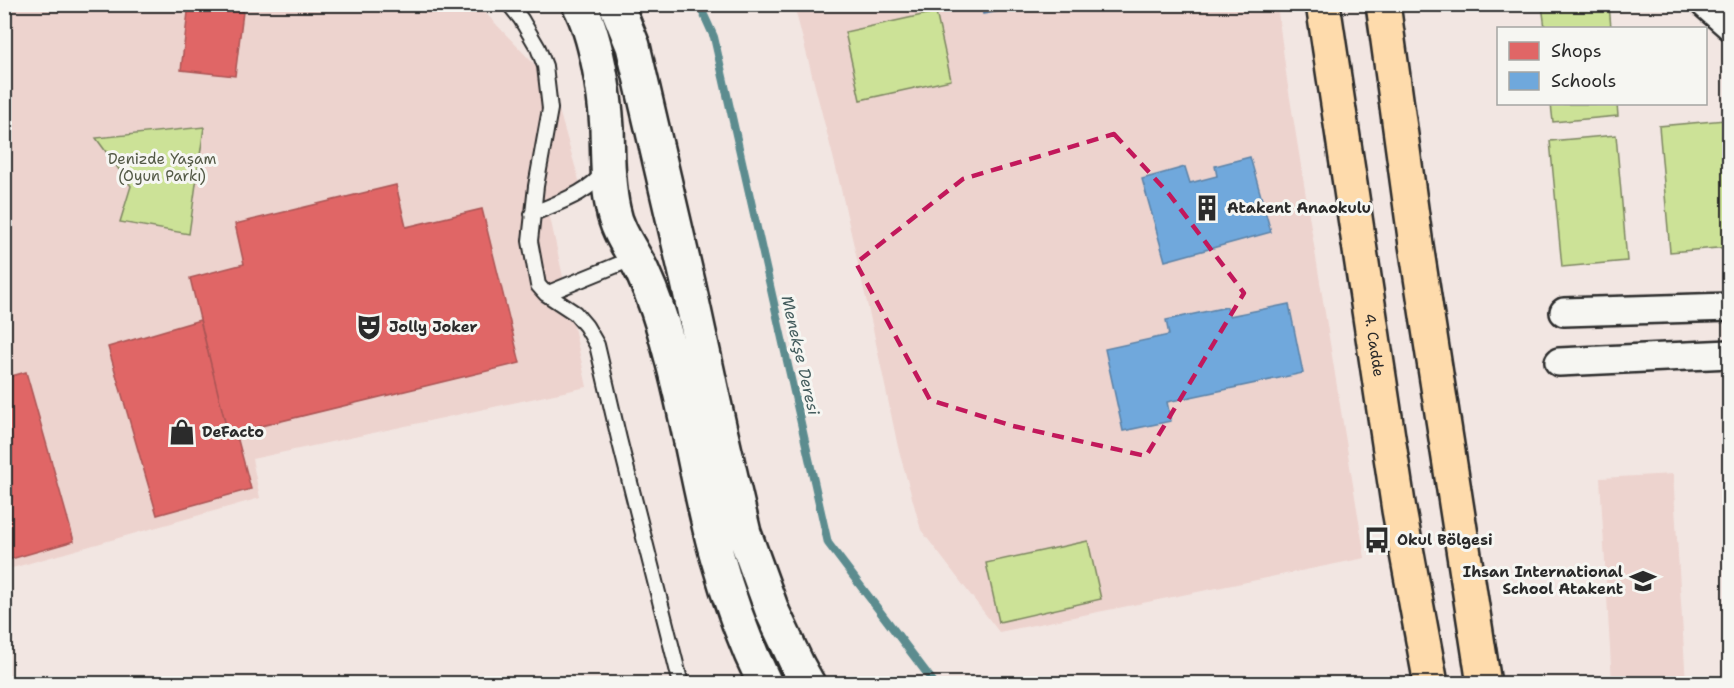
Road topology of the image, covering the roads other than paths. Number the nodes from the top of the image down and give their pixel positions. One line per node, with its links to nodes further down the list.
1 (509, 4): 10 (lane)
2 (579, 4): 8 (street)
3 (615, 4): 9 (street)
4 (1323, 4): 21 (main road, 4. Cadde)
5 (1383, 4): 22 (main road)
6 (1705, 4): 7 (street)
7 (1730, 26)
8 (607, 165): 9 (street); 10 (lane); 12 (street)
9 (662, 170): 11 (street)
10 (532, 214): 13 (lane)
11 (673, 217): 12 (street); 20 (street)
12 (634, 258): 13 (lane); 19 (street)
13 (546, 294): 18 (lane)
14 (1730, 307): 15 (street)
15 (1564, 312)
16 (1730, 354): 17 (street)
17 (1559, 362)
18 (681, 684)
19 (765, 684)
20 (808, 684)
21 (1431, 684)
22 (1484, 684)

